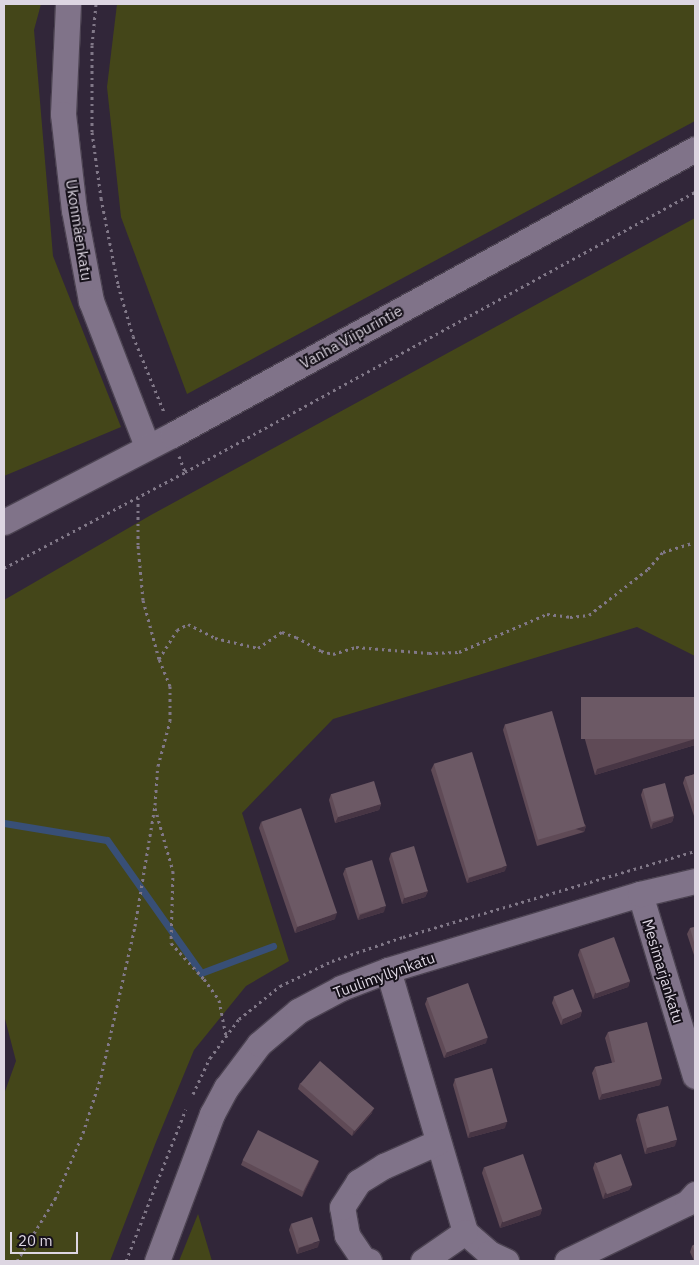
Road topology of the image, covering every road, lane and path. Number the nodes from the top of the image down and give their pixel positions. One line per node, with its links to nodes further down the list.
1 (68, 4): 6 (street, Ukonmäenkatu)
2 (96, 4): 5 (path)
3 (695, 149): 5 (street, Vanha Viipurintie)
4 (695, 192): 7 (path)
5 (172, 435): 6 (street, Vanha Viipurintie); 7 (path)
6 (147, 446): 9 (street, Vanha Viipurintie)
7 (185, 472): 8 (path)
8 (138, 497): 11 (path); 12 (path)
9 (4, 522)
10 (695, 542): 12 (path)
11 (4, 568)
12 (159, 659): 13 (path)
13 (155, 805): 17 (path); 22 (path)
14 (695, 881): 15 (street, Tuulimyllynkatu)
15 (640, 894): 16 (street, Tuulimyllynkatu); 18 (street, Mesimarjankatu)
16 (388, 970): 19 (street); 23 (street, Tuulimyllynkatu)
17 (226, 1037)
18 (695, 1076)
19 (438, 1142): 21 (street); 24 (street)
20 (695, 1194): 27 (street)
21 (465, 1232): 25 (street); 26 (street)
22 (17, 1261)
23 (157, 1261)
24 (369, 1261)
25 (423, 1261)
26 (506, 1261)
27 (567, 1261)

